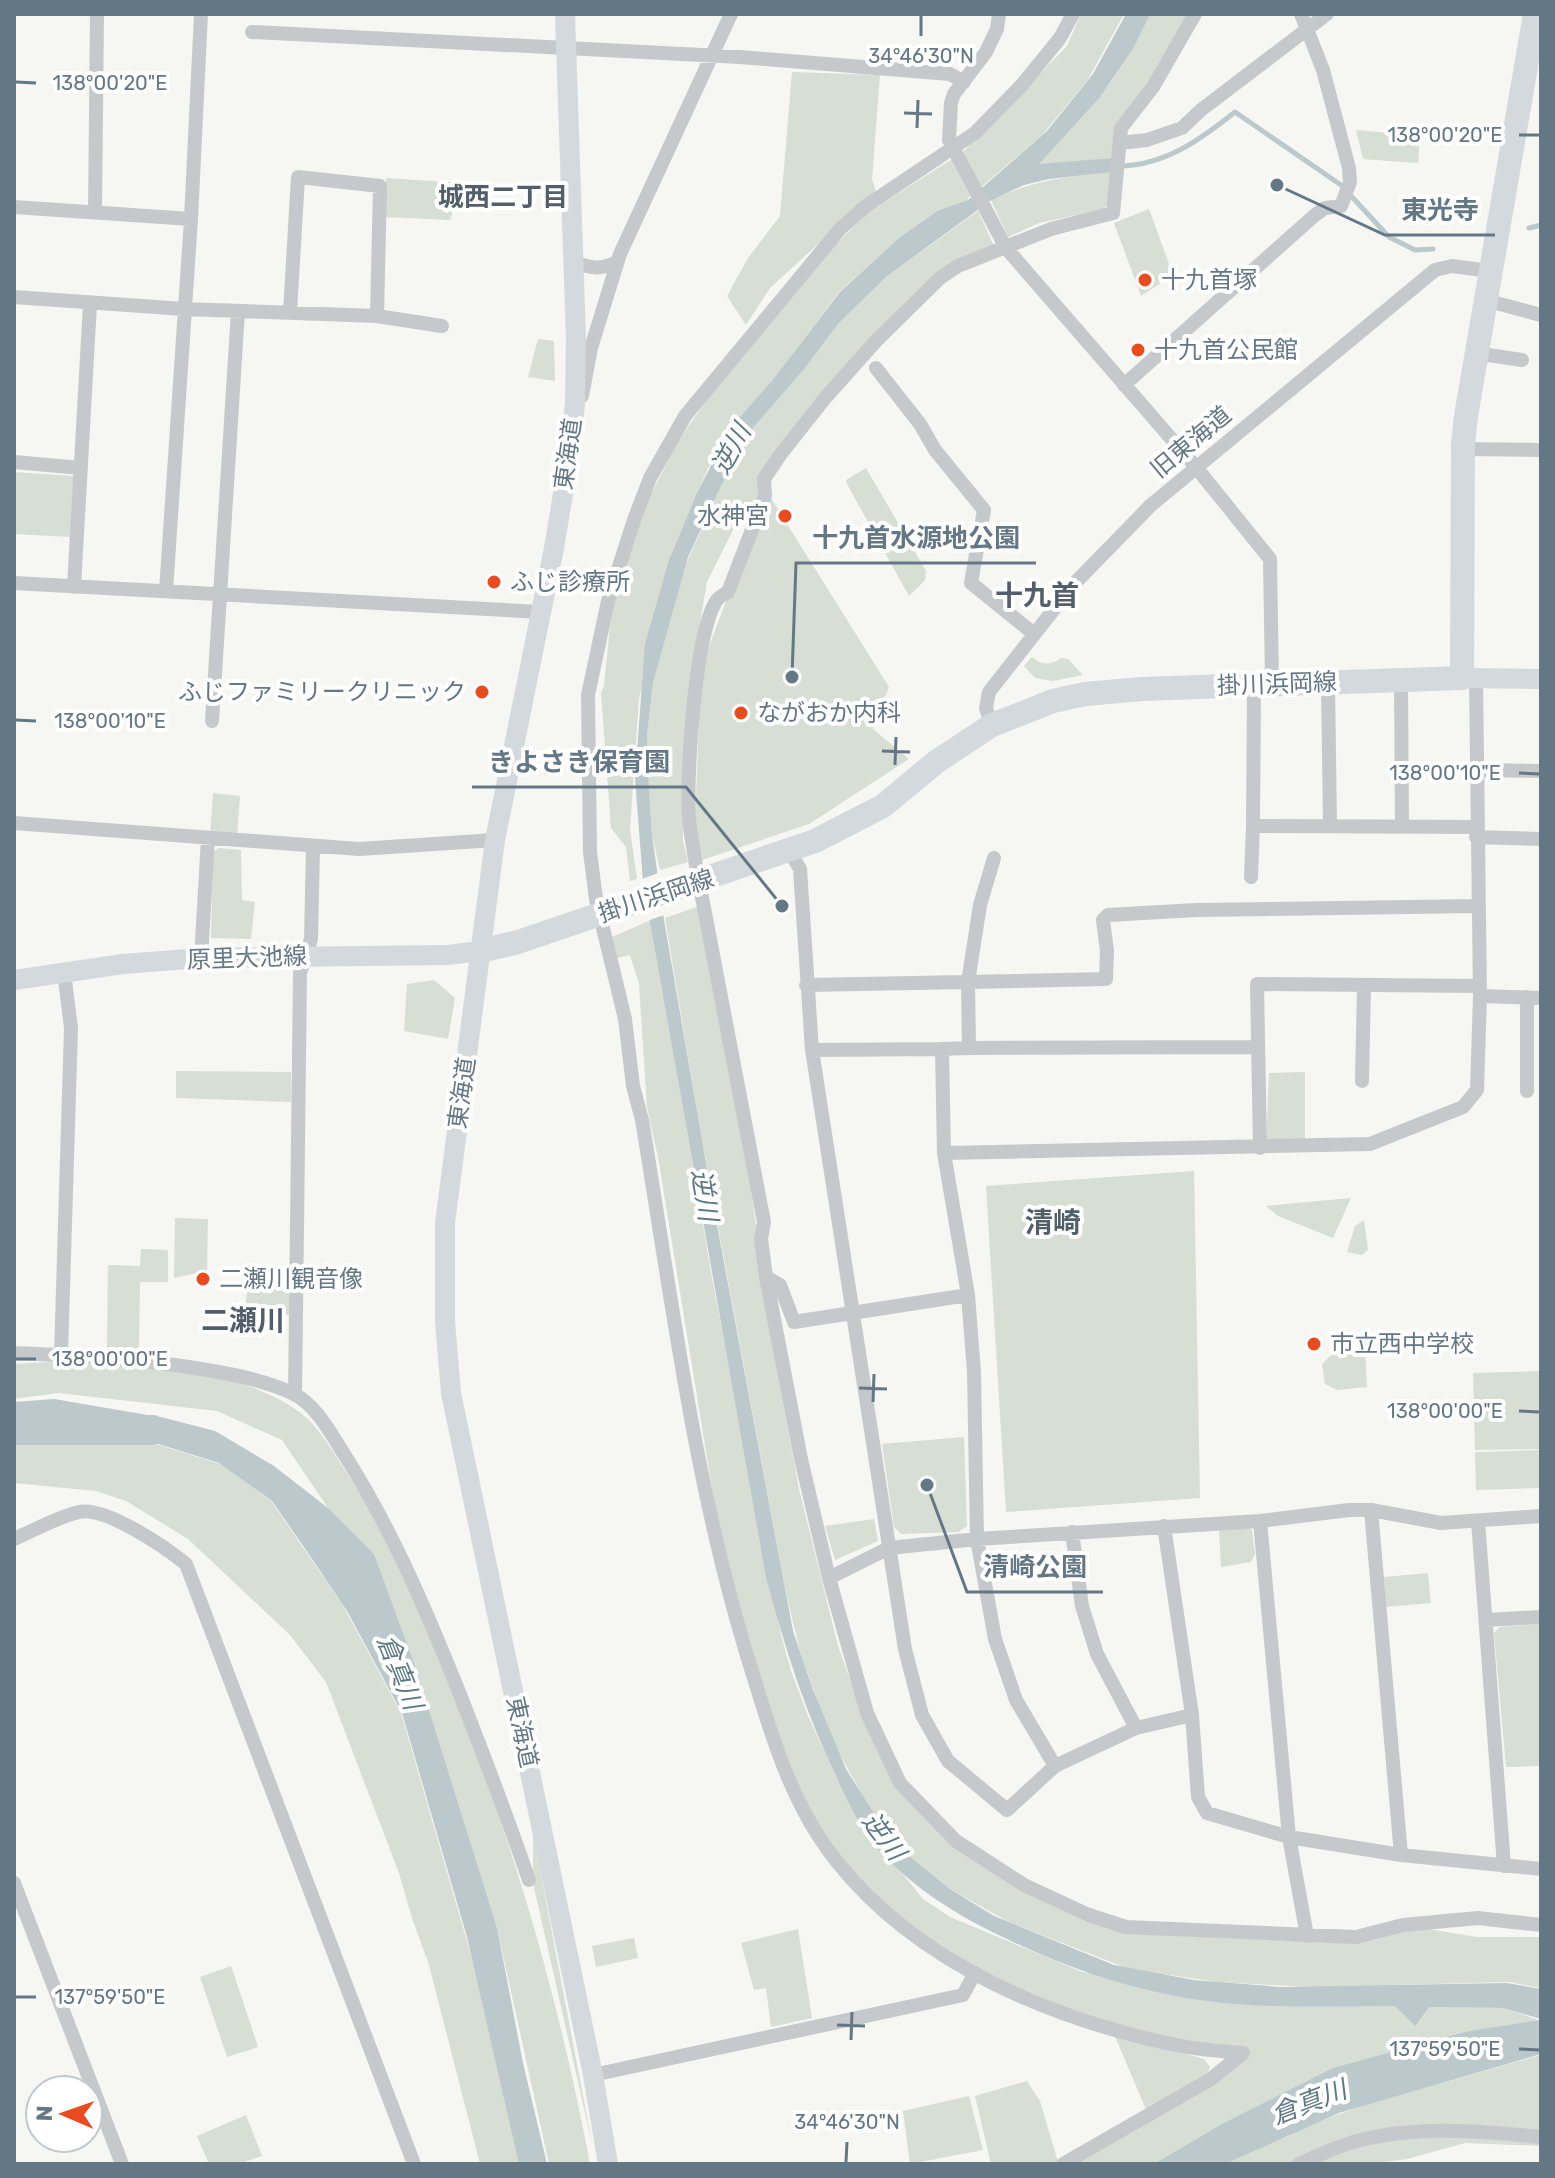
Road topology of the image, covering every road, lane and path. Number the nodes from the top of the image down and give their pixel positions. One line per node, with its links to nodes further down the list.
1 (97, 14): 20 (street)
2 (201, 14): 21 (street)
3 (565, 14): 13 (main road, 東海道)
4 (731, 14): 15 (street)
5 (999, 14): 16 (street)
6 (1073, 14): 18 (street)
7 (1195, 14): 17 (street)
8 (1301, 14): 11 (street)
9 (1327, 14): 11 (street)
10 (1535, 14): 14 (main road)
11 (1308, 28): 17 (street); 38 (street)
12 (252, 32): 13 (street)
13 (566, 48): 15 (street); 23 (main road, 東海道)
14 (1535, 53): 25 (main road)
15 (710, 57): 16 (street); 24 (street)
16 (964, 82): 18 (street)
17 (1119, 149): 22 (street)
18 (955, 151): 22 (street); 74 (street)
19 (14, 207): 20 (street)
20 (95, 212): 21 (street)
21 (191, 219): 29 (street)
22 (1005, 246): 38 (street); 72 (street)
23 (572, 260): 24 (street); 41 (main road, 東海道)
24 (617, 262): 41 (street)
25 (1490, 271): 27 (main road); 43 (street, 旧東海道)
26 (14, 297): 28 (street)
27 (1485, 300): 32 (street); 35 (main road)
28 (90, 304): 29 (street); 44 (street)
29 (184, 309): 30 (street); 47 (street)
30 (238, 311): 31 (street); 48 (street)
31 (290, 312): 33 (street); 33 (street)
32 (1541, 315)
33 (377, 316): 34 (street)
34 (442, 326)
35 (1475, 353): 36 (street); 39 (main road)
36 (1522, 360)
37 (876, 368): 50 (street)
38 (1124, 385): 43 (street)
39 (1464, 449): 40 (street); 51 (main road)
40 (1541, 450)
41 (569, 458): 49 (main road, 東海道)
42 (14, 462): 44 (street)
43 (1195, 466): 50 (street, 旧東海道); 55 (street)
44 (81, 468): 46 (street)
45 (14, 583): 46 (street)
46 (74, 587): 47 (street)
47 (166, 591): 48 (street)
48 (221, 596): 49 (street); 56 (street)
49 (540, 612): 67 (main road, 東海道)
50 (1033, 633): 57 (street, 旧東海道)
51 (1469, 678): 52 (main road); 53 (main road, 掛川浜岡線); 58 (street)
52 (1541, 679)
53 (1401, 680): 54 (main road, 掛川浜岡線); 63 (street)
54 (1328, 682): 55 (main road, 掛川浜岡線); 62 (street)
55 (1263, 684): 57 (main road, 掛川浜岡線); 61 (street)
56 (212, 721)
57 (992, 725): 69 (main road, 掛川浜岡線)
58 (1476, 770): 59 (street); 64 (street)
59 (1541, 771)
60 (14, 823): 65 (street)
61 (1253, 826): 62 (street); 71 (street)
62 (1330, 826): 63 (street)
63 (1402, 826): 64 (street)
64 (1476, 832): 66 (street); 73 (street)
65 (208, 838): 68 (street); 77 (street)
66 (1541, 839)
67 (495, 840): 68 (street); 75 (main road, 東海道)
68 (313, 848): 76 (street)
69 (790, 852): 72 (main road, 掛川浜岡線); 81 (street)
70 (994, 858): 80 (street)
71 (1251, 877)
72 (697, 882): 74 (main road, 掛川浜岡線); 93 (street)
73 (1478, 906): 80 (street); 83 (street)
74 (602, 914): 75 (main road, 掛川浜岡線); 122 (street)
75 (480, 951): 76 (main road, 原里大池線); 123 (main road, 東海道)
76 (305, 956): 77 (main road, 原里大池線); 98 (street)
77 (201, 958): 78 (main road, 原里大池線)
78 (64, 972): 79 (main road, 原里大池線); 97 (street)
79 (14, 980)
80 (968, 982): 81 (street); 86 (street)
81 (806, 985): 88 (street)
82 (1364, 987): 83 (street); 85 (street); 89 (street)
83 (1479, 991): 84 (street); 91 (street)
84 (1534, 998): 90 (street)
85 (1257, 1047): 86 (street); 91 (street)
86 (969, 1048): 87 (street)
87 (942, 1049): 88 (street); 92 (street)
88 (812, 1050): 95 (street)
89 (1362, 1081)
90 (1527, 1091)
91 (1260, 1148): 92 (street)
92 (944, 1153): 94 (street)
93 (766, 1277): 95 (street); 108 (street)
94 (968, 1295): 95 (street); 106 (street)
95 (851, 1311): 107 (street)
96 (14, 1353): 97 (street)
97 (61, 1355): 98 (street)
98 (295, 1395): 118 (street)
99 (1371, 1510): 101 (street); 102 (street); 115 (street)
100 (1541, 1516): 102 (street)
101 (1260, 1521): 103 (street); 114 (street)
102 (1478, 1521): 110 (street)
103 (1164, 1526): 104 (street); 111 (street)
104 (1072, 1532): 106 (street); 112 (street)
105 (14, 1539): 126 (street)
106 (977, 1539): 107 (street); 113 (street)
107 (889, 1548): 108 (street); 113 (street)
108 (829, 1578): 121 (street)
109 (1541, 1617): 110 (street)
110 (1487, 1620): 116 (street)
111 (1192, 1715): 112 (street); 114 (street)
112 (1136, 1728): 113 (street)
113 (1055, 1766)
114 (1289, 1837): 115 (street); 121 (street)
115 (1401, 1855): 116 (street)
116 (1504, 1866): 117 (street)
117 (1541, 1869)
118 (529, 1880)
119 (14, 1883): 125 (street)
120 (1541, 1925): 121 (street)
121 (1307, 1936)
122 (975, 1973): 123 (street); 128 (street)
123 (593, 2075): 127 (main road, 東海道)
124 (1541, 2137): 129 (street)
125 (122, 2164)
126 (414, 2164)
127 (608, 2164)
128 (1063, 2164)
129 (1299, 2164)

